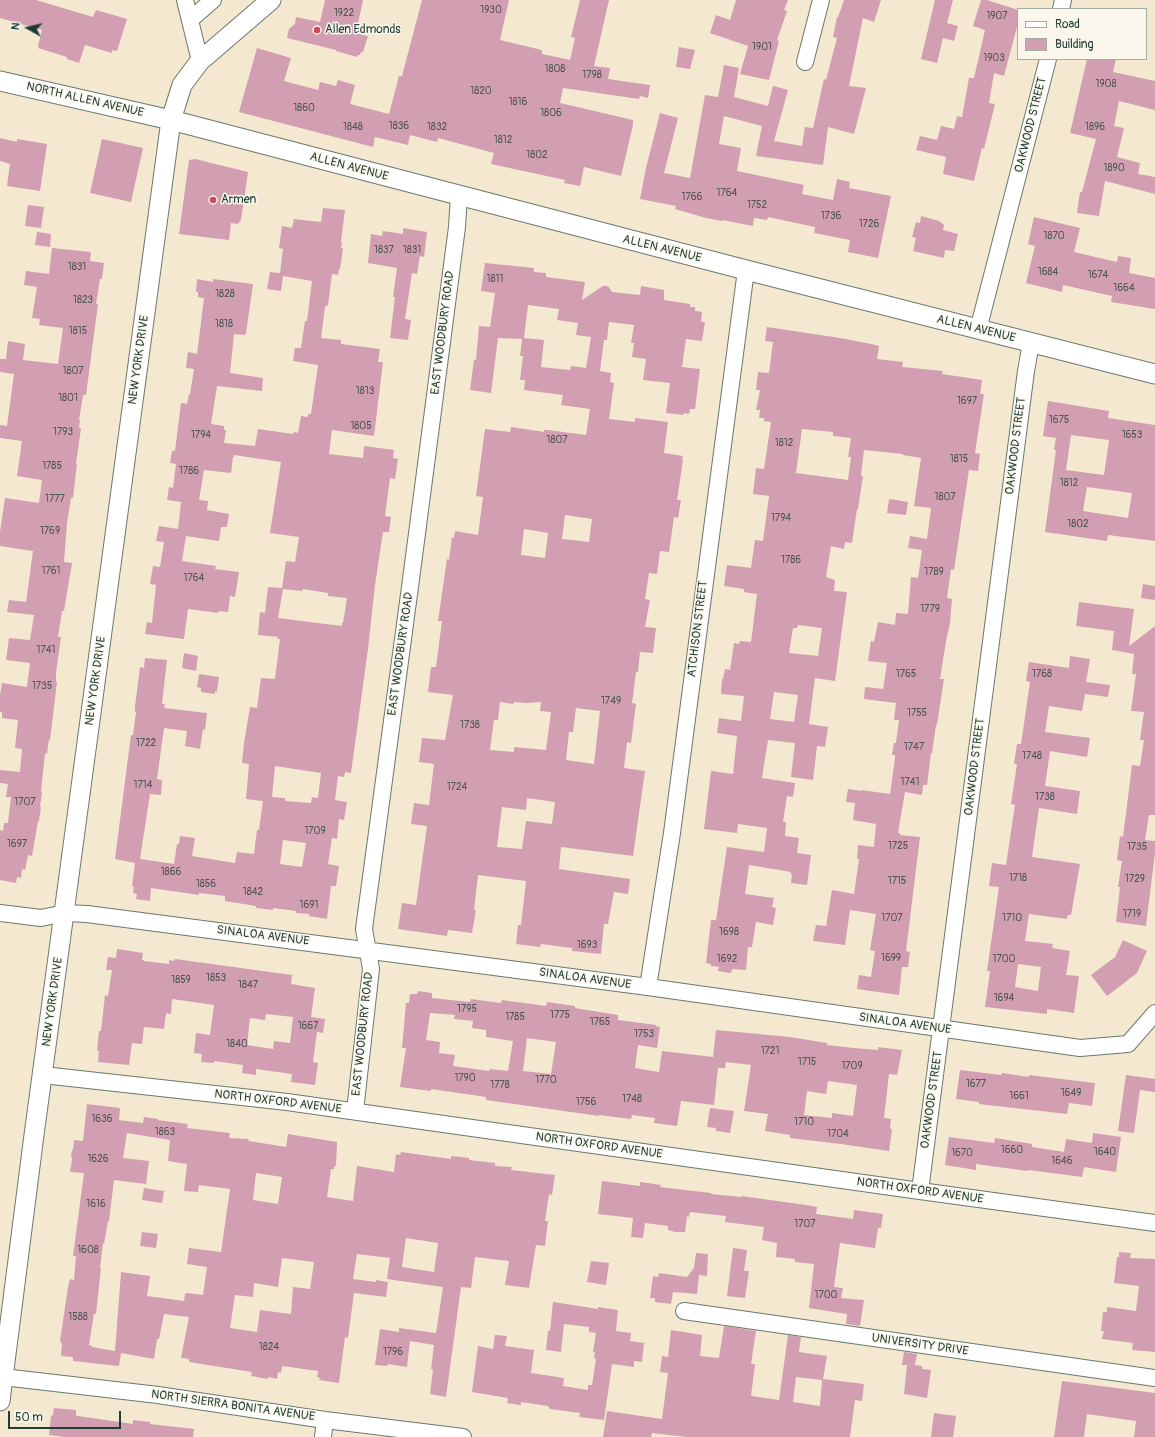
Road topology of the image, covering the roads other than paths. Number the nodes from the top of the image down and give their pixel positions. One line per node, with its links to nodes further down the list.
1 (185, 0): 5 (street)
2 (213, 0): 5 (street)
3 (271, 0): 7 (street, NEW YORK DRIVE)
4 (820, 0): 8 (street)
5 (190, 20): 7 (street)
6 (1048, 60): 13 (street, OAKWOOD STREET)
7 (200, 61): 10 (street, NEW YORK DRIVE)
8 (805, 62)
9 (0, 81): 10 (street, NORTH ALLEN AVENUE)
10 (171, 120): 11 (street, ALLEN AVENUE); 17 (street, NEW YORK DRIVE)
11 (459, 196): 12 (street, ALLEN AVENUE); 18 (street, EAST WOODBURY ROAD)
12 (746, 270): 13 (street, ALLEN AVENUE); 19 (street, ATCHISON STREET)
13 (978, 330): 14 (street, ALLEN AVENUE)
14 (1031, 343): 15 (street, ALLEN AVENUE); 21 (street, OAKWOOD STREET)
15 (1155, 374)
16 (0, 913): 17 (street, SINALOA AVENUE)
17 (65, 913): 18 (street, SINALOA AVENUE); 22 (street, NEW YORK DRIVE)
18 (368, 950): 19 (street, SINALOA AVENUE); 23 (street, EAST WOODBURY ROAD)
19 (648, 987): 21 (street, SINALOA AVENUE)
20 (1155, 1013): 21 (street, SINALOA AVENUE)
21 (941, 1030): 24 (street, OAKWOOD STREET)
22 (43, 1075): 23 (street, NORTH OXFORD AVENUE); 27 (street, NEW YORK DRIVE)
23 (355, 1111): 24 (street, NORTH OXFORD AVENUE)
24 (920, 1191): 25 (street, NORTH OXFORD AVENUE)
25 (1155, 1223)
26 (684, 1311): 28 (street, UNIVERSITY DRIVE)
27 (3, 1376): 29 (street, NEW YORK DRIVE); 30 (street, NORTH SIERRA BONITA AVENUE)
28 (1155, 1378)
29 (0, 1401)
30 (325, 1420): 31 (street); 32 (street, NORTH SIERRA BONITA AVENUE)
31 (323, 1437)
32 (463, 1437)

